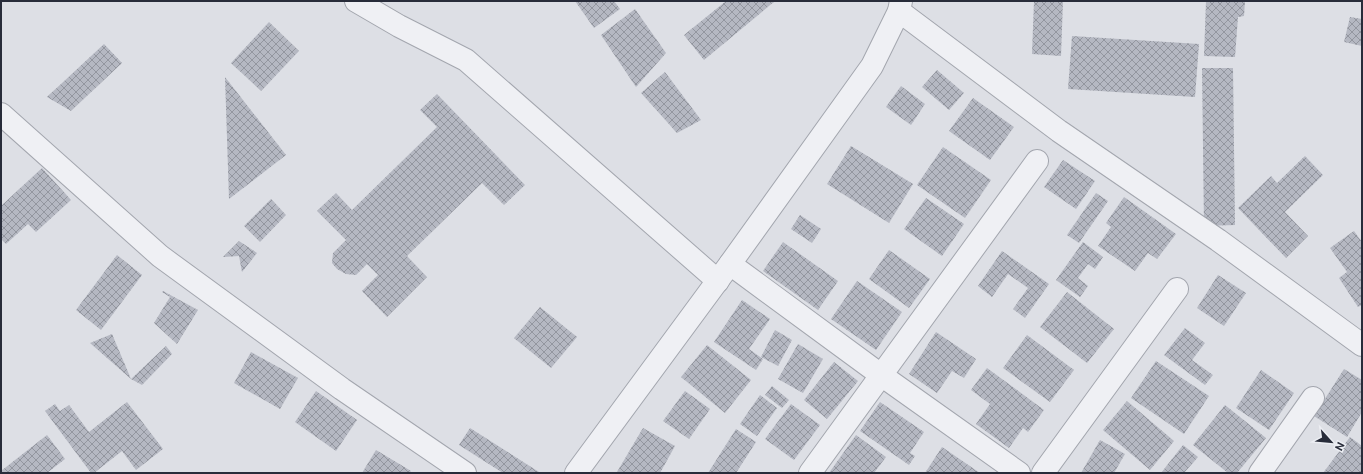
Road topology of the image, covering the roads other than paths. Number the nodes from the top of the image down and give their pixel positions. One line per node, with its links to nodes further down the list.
1 (356, 1): 5 (street)
2 (900, 6): 5 (street); 7 (street)
3 (1, 114): 10 (street)
4 (1036, 161): 8 (street)
5 (724, 273): 8 (street); 11 (street)
6 (1177, 289): 14 (street)
7 (1362, 345)
8 (881, 375): 12 (street); 13 (street)
9 (1313, 398): 15 (street)
10 (465, 473)
11 (576, 473)
12 (810, 473)
13 (1019, 473)
14 (1043, 473)
15 (1260, 473)

